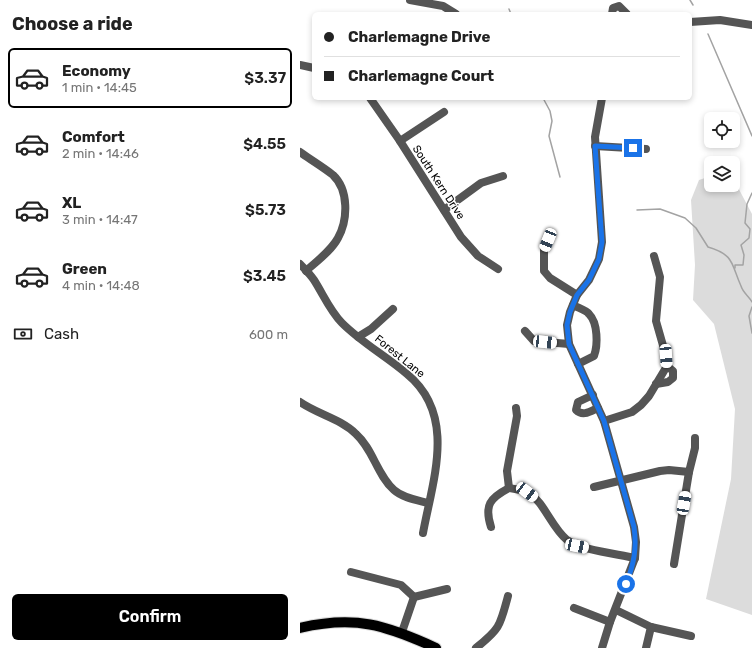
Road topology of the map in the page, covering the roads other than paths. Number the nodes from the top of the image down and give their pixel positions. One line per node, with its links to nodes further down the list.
1 (410, 0): 2 (street)
2 (444, 3): 3 (street)
3 (454, 12)
4 (612, 12): 5 (street)
5 (625, 12)
6 (692, 22): 7 (street)
7 (752, 25)
8 (300, 65): 9 (street)
9 (312, 68)
10 (371, 100): 13 (street, South Kern Drive)
11 (602, 100): 14 (street)
12 (444, 112): 13 (street)
13 (400, 141): 18 (street, South Kern Drive)
14 (595, 146): 15 (street); 24 (street)
15 (646, 149)
16 (300, 152): 23 (street)
17 (503, 176): 18 (street)
18 (444, 210): 22 (street, South Kern Drive)
19 (548, 240): 24 (street)
20 (654, 256): 35 (street)
21 (300, 264): 23 (street, Forest Lane)
22 (498, 269)
23 (306, 271): 28 (street, Forest Lane)
24 (577, 295): 25 (street)
25 (573, 305): 29 (street); 30 (street)
26 (393, 309): 28 (street)
27 (525, 331): 29 (street)
28 (358, 337): 41 (street, Forest Lane)
29 (569, 344): 30 (street)
30 (578, 364): 31 (street)
31 (593, 395): 34 (street); 34 (street)
32 (300, 402): 41 (street)
33 (516, 408): 40 (street)
34 (598, 408): 35 (street)
35 (604, 421): 38 (street)
36 (695, 438): 37 (street)
37 (689, 472): 38 (street); 45 (street)
38 (621, 481): 39 (street); 44 (street)
39 (594, 487)
40 (510, 488): 42 (street); 44 (street)
41 (428, 503): 43 (street, Forest Lane)
42 (491, 527)
43 (423, 534)
44 (635, 558): 51 (street)
45 (674, 564)
46 (351, 572): 49 (street)
47 (447, 589): 49 (street)
48 (508, 596): 58 (street)
49 (414, 597): 55 (street)
50 (574, 608): 52 (street)
51 (616, 610): 52 (street); 53 (street)
52 (610, 622): 59 (street)
53 (651, 627): 56 (street); 60 (street)
54 (300, 628): 55 (main road)
55 (402, 632): 57 (main road)
56 (691, 636)
57 (436, 648)
58 (476, 648)
59 (602, 648)
60 (646, 648)

